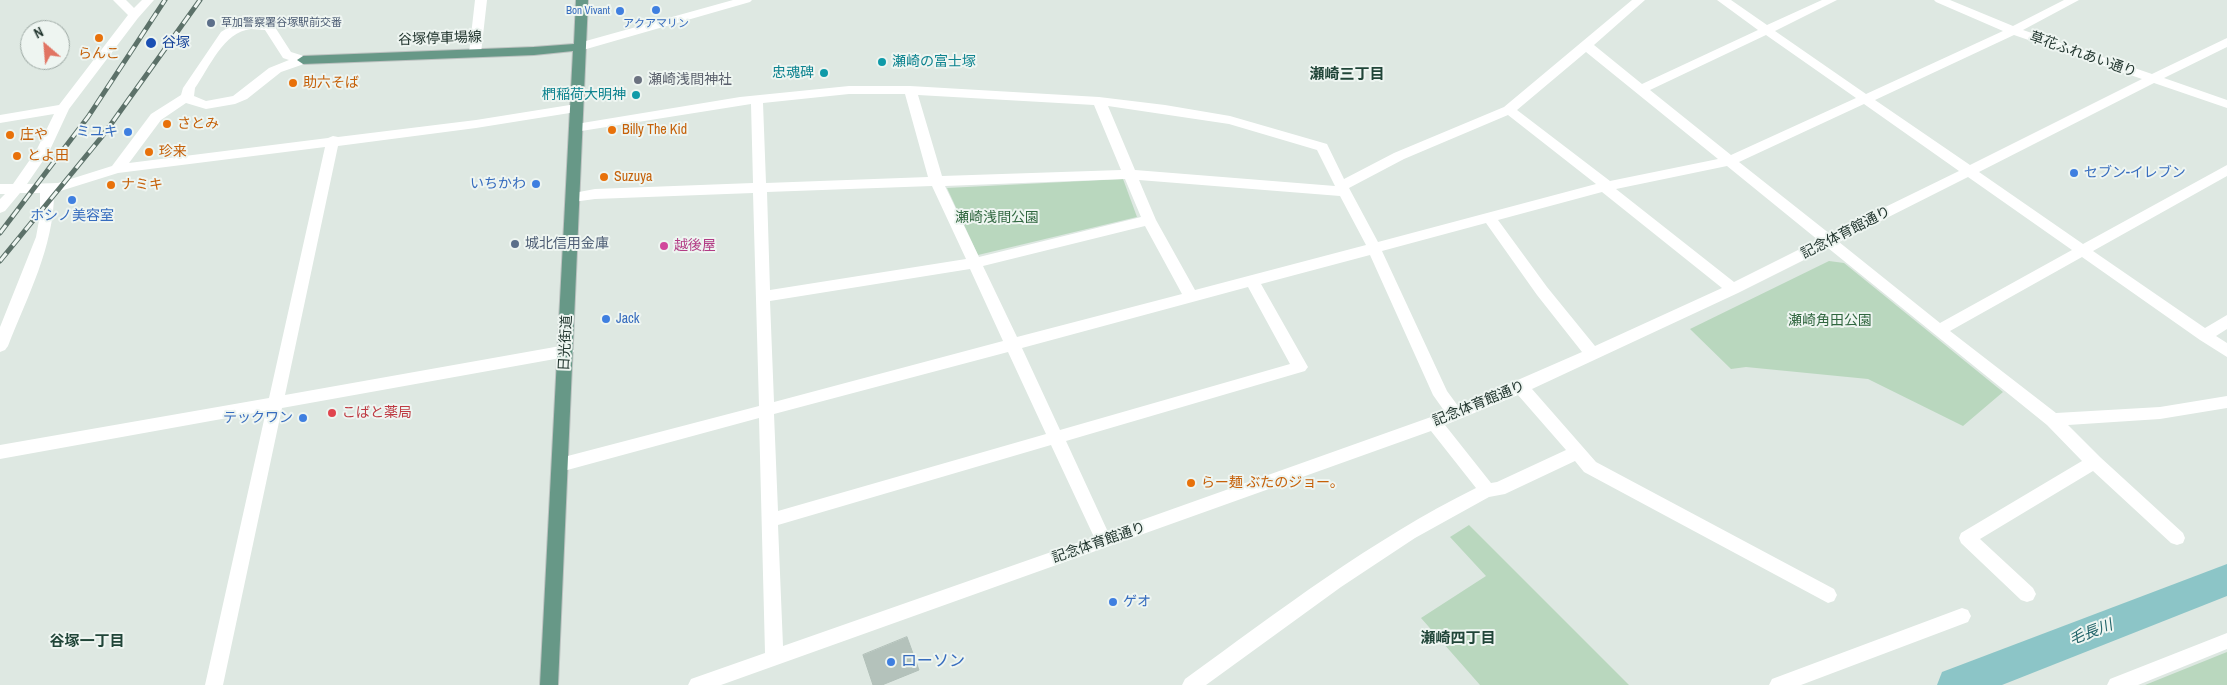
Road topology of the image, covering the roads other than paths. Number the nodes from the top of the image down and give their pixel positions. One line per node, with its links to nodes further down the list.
1 (119, 0): 11 (street)
2 (148, 0): 11 (street)
3 (481, 0): 17 (street)
4 (582, 0): 16 (main road, 日光街道)
5 (746, 0): 16 (street)
6 (1639, 0): 15 (street)
7 (1722, 0): 12 (street)
8 (1831, 0): 12 (street)
9 (1940, 0): 13 (street, 草花ふれあい通り)
10 (2073, 0): 13 (street)
11 (134, 15): 27 (street)
12 (1766, 30): 20 (street); 23 (street)
13 (2014, 31): 19 (street, 草花ふれあい通り); 23 (street)
14 (2227, 42): 19 (street, 記念体育館通り)
15 (1587, 46): 20 (street); 29 (street)
16 (579, 47): 17 (main road, 谷塚停車場線); 28 (main road, 日光街道)
17 (475, 53): 18 (main road, 谷塚停車場線)
18 (303, 60): 22 (street); 22 (street)
19 (2152, 79): 26 (street, 草花ふれあい通り); 36 (street, 記念体育館通り)
20 (1641, 89): 33 (street)
21 (910, 90): 24 (street); 25 (street); 38 (street)
22 (187, 97): 34 (street)
23 (1866, 99): 33 (street); 36 (street)
24 (757, 100): 31 (street); 39 (street)
25 (1099, 101): 37 (street); 42 (street)
26 (2227, 104)
27 (63, 108): 30 (street); 43 (street)
28 (576, 108): 31 (main road, 日光街道); 32 (street)
29 (1509, 110): 40 (street); 42 (street)
30 (0, 119)
31 (575, 128): 44 (main road, 日光街道)
32 (332, 140): 34 (street); 66 (street)
33 (1730, 161): 40 (street); 48 (street)
34 (117, 169): 41 (street)
35 (2227, 170): 50 (street)
36 (1969, 171): 48 (street, 記念体育館通り); 50 (street)
37 (1128, 174): 38 (street); 42 (street); 47 (street)
38 (936, 180): 39 (street); 51 (street)
39 (759, 187): 44 (street); 55 (street)
40 (1606, 187): 46 (street); 53 (street)
41 (47, 188): 43 (street); 60 (street)
42 (1343, 189): 49 (street)
43 (6, 190): 45 (street)
44 (573, 196): 61 (main road, 日光街道)
45 (0, 208)
46 (1489, 218): 49 (street); 63 (street)
47 (1149, 220): 51 (street); 54 (street)
48 (1829, 241): 53 (street, 記念体育館通り); 57 (street)
49 (1374, 248): 52 (street); 68 (street)
50 (2082, 250): 57 (street); 58 (street)
51 (975, 264): 55 (street); 59 (street)
52 (1252, 281): 54 (street); 71 (street)
53 (1733, 289): 63 (street, 記念体育館通り)
54 (1191, 296): 59 (street)
55 (763, 297): 67 (street)
56 (2227, 321): 58 (street)
57 (1938, 330): 69 (street)
58 (2204, 336): 62 (street)
59 (1014, 344): 67 (street); 71 (street)
60 (0, 346)
61 (566, 351): 66 (street); 75 (main road, 日光街道)
62 (2227, 351)
63 (1593, 355): 64 (street, 記念体育館通り)
64 (1521, 387): 68 (street, 記念体育館通り); 73 (street)
65 (2227, 402): 69 (street)
66 (275, 403): 72 (street); 85 (street)
67 (768, 409): 75 (street); 77 (street)
68 (1455, 414): 70 (street, 記念体育館通り)
69 (2054, 420): 74 (street)
70 (1434, 423): 76 (street); 79 (street, 記念体育館通り)
71 (1056, 438): 77 (street); 79 (street)
72 (0, 452)
73 (1577, 452): 76 (street); 81 (street)
74 (2094, 462): 78 (street); 80 (street)
75 (560, 465): 86 (main road, 日光街道)
76 (1487, 490): 88 (street)
77 (770, 520): 84 (street)
78 (2177, 538)
79 (1104, 541): 84 (street, 記念体育館通り)
80 (2027, 594)
81 (1828, 595)
82 (1962, 616): 89 (street)
83 (2227, 641): 90 (street)
84 (774, 657): 87 (street, 記念体育館通り)
85 (214, 685)
86 (549, 685)
87 (697, 685)
88 (1191, 685)
89 (1778, 685)
90 (2116, 685)

